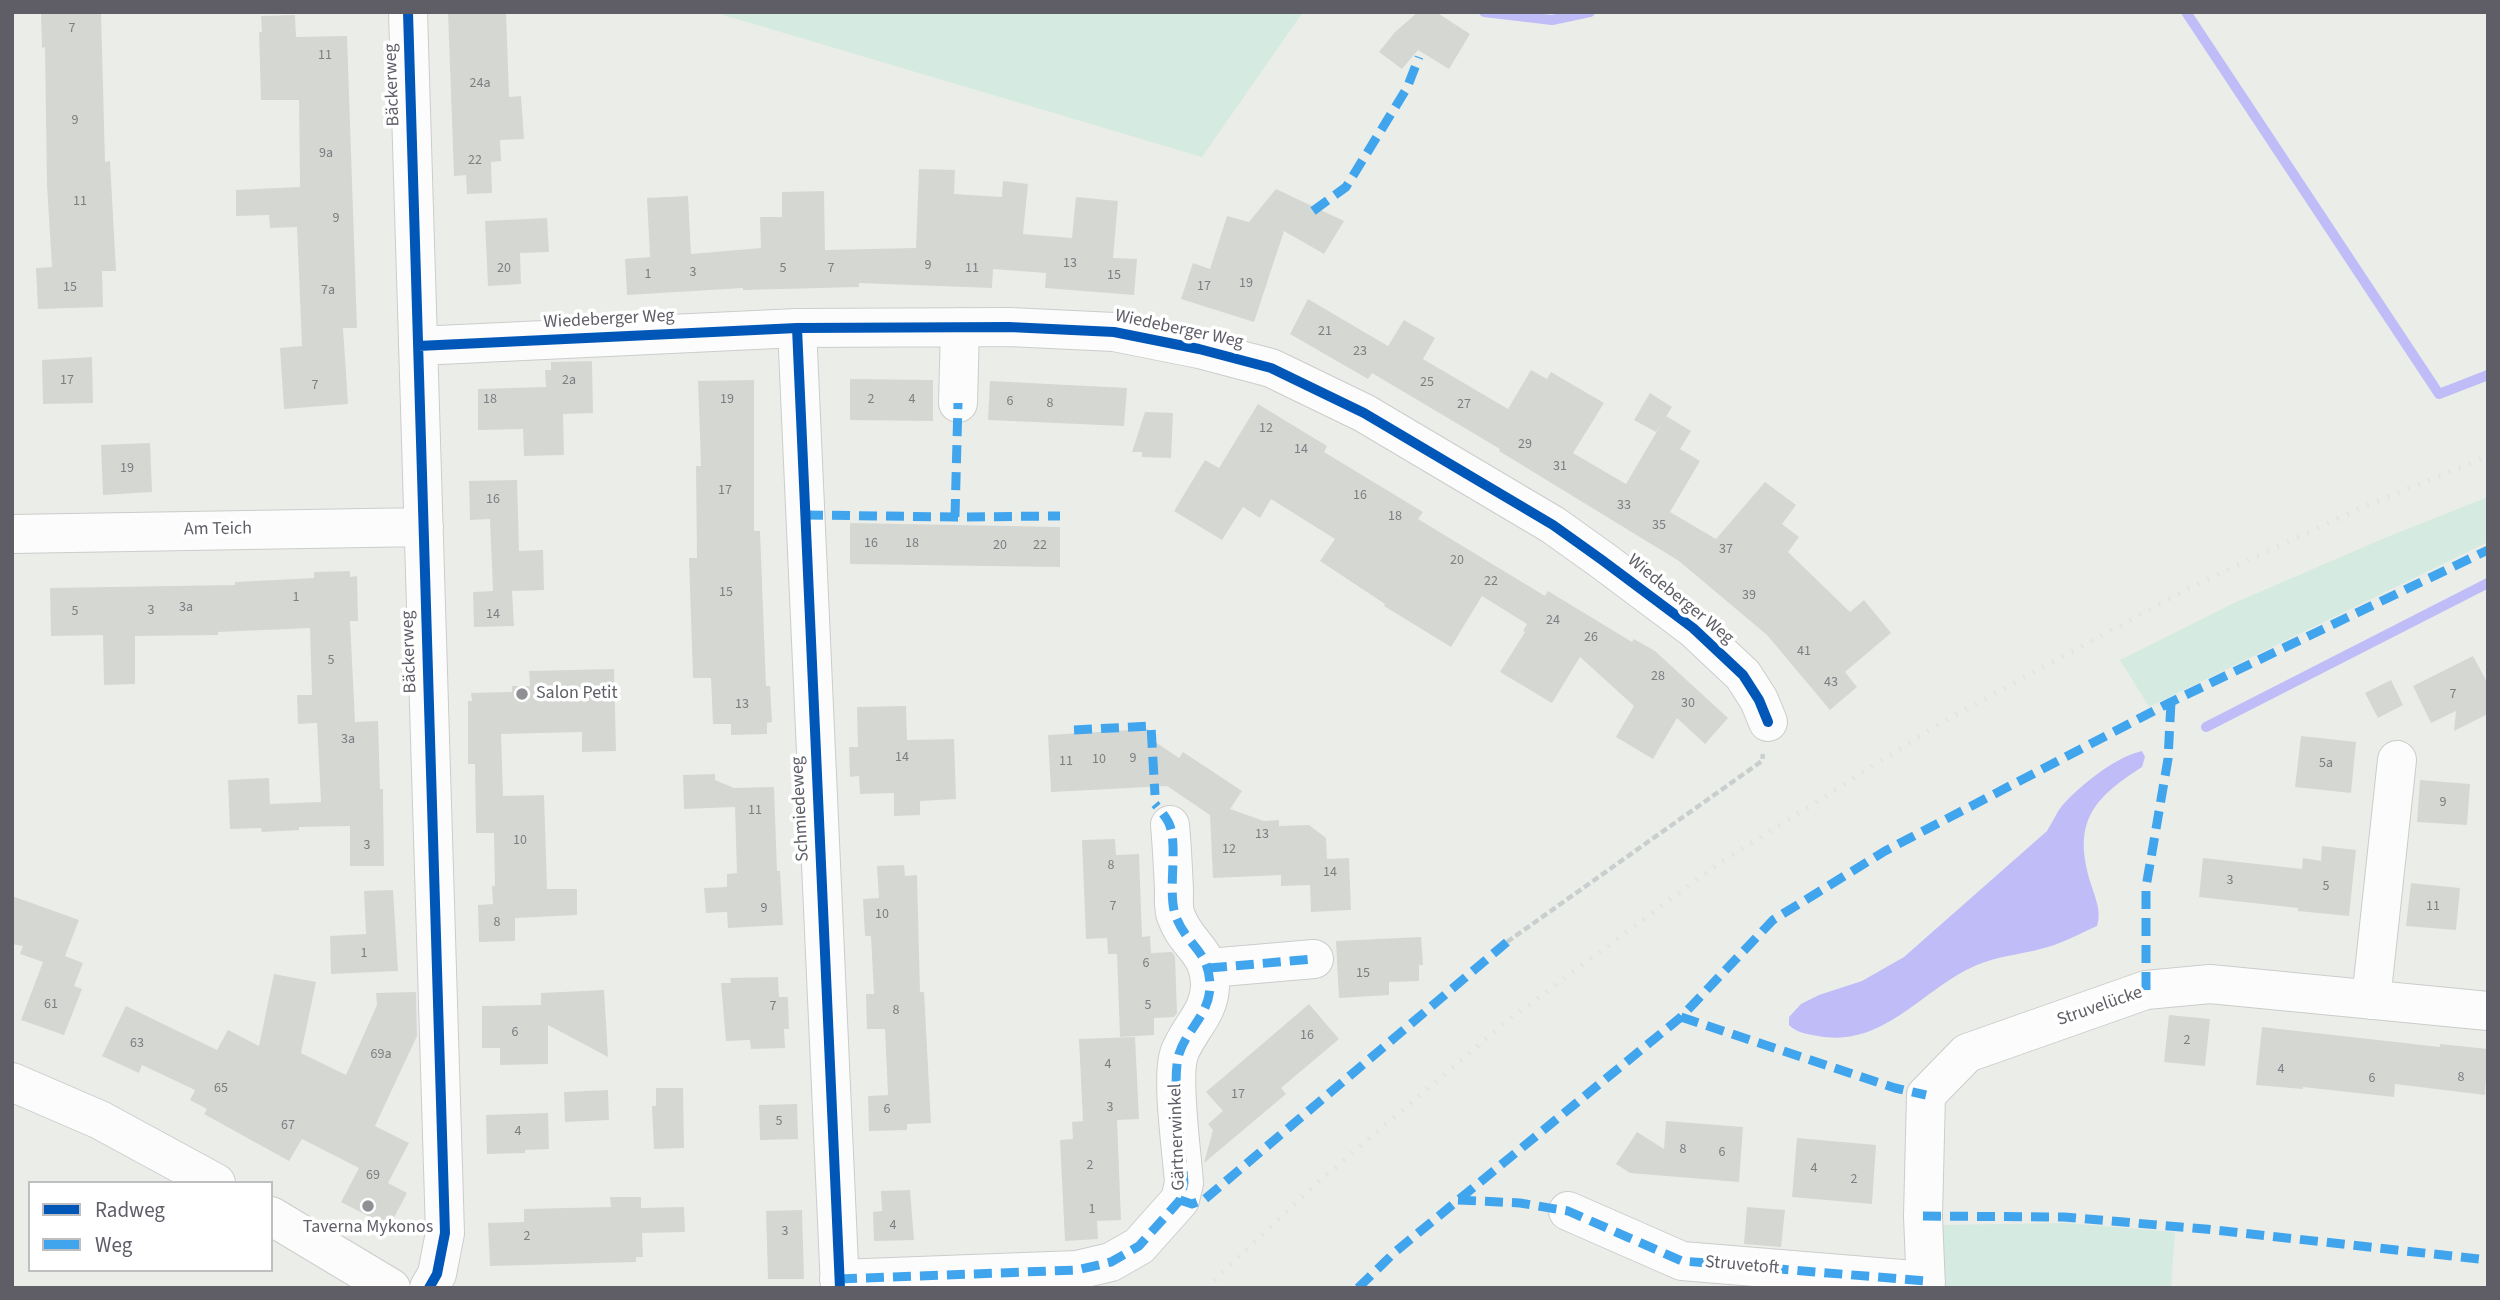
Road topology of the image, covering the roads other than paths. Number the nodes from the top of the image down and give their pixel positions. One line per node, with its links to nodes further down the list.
1 (408, 12): 4 (street, Bäckerweg)
2 (960, 327): 3 (street, Wiedeberger Weg); 5 (street); 8 (street, Wiedeberger Weg)
3 (797, 328): 4 (street, Wiedeberger Weg); 19 (street, Schmiedeweg)
4 (418, 346): 6 (street, Bäckerweg)
5 (958, 403)
6 (424, 527): 7 (street, Am Teich); 22 (street, Bäckerweg)
7 (12, 534)
8 (1768, 722)
9 (2397, 760): 13 (street)
10 (1170, 825): 12 (street)
11 (1314, 959): 12 (street)
12 (1209, 968): 19 (street, Gärtnerwinkel)
13 (2371, 1000): 14 (street, Struvelücke); 20 (street, Struvelücke)
14 (2488, 1012)
15 (12, 1082): 16 (street)
16 (212, 1181)
17 (1569, 1211): 20 (street, Struvetoft)
18 (273, 1217): 21 (street)
19 (840, 1284)
20 (1926, 1285)
21 (391, 1288)
22 (429, 1288)

